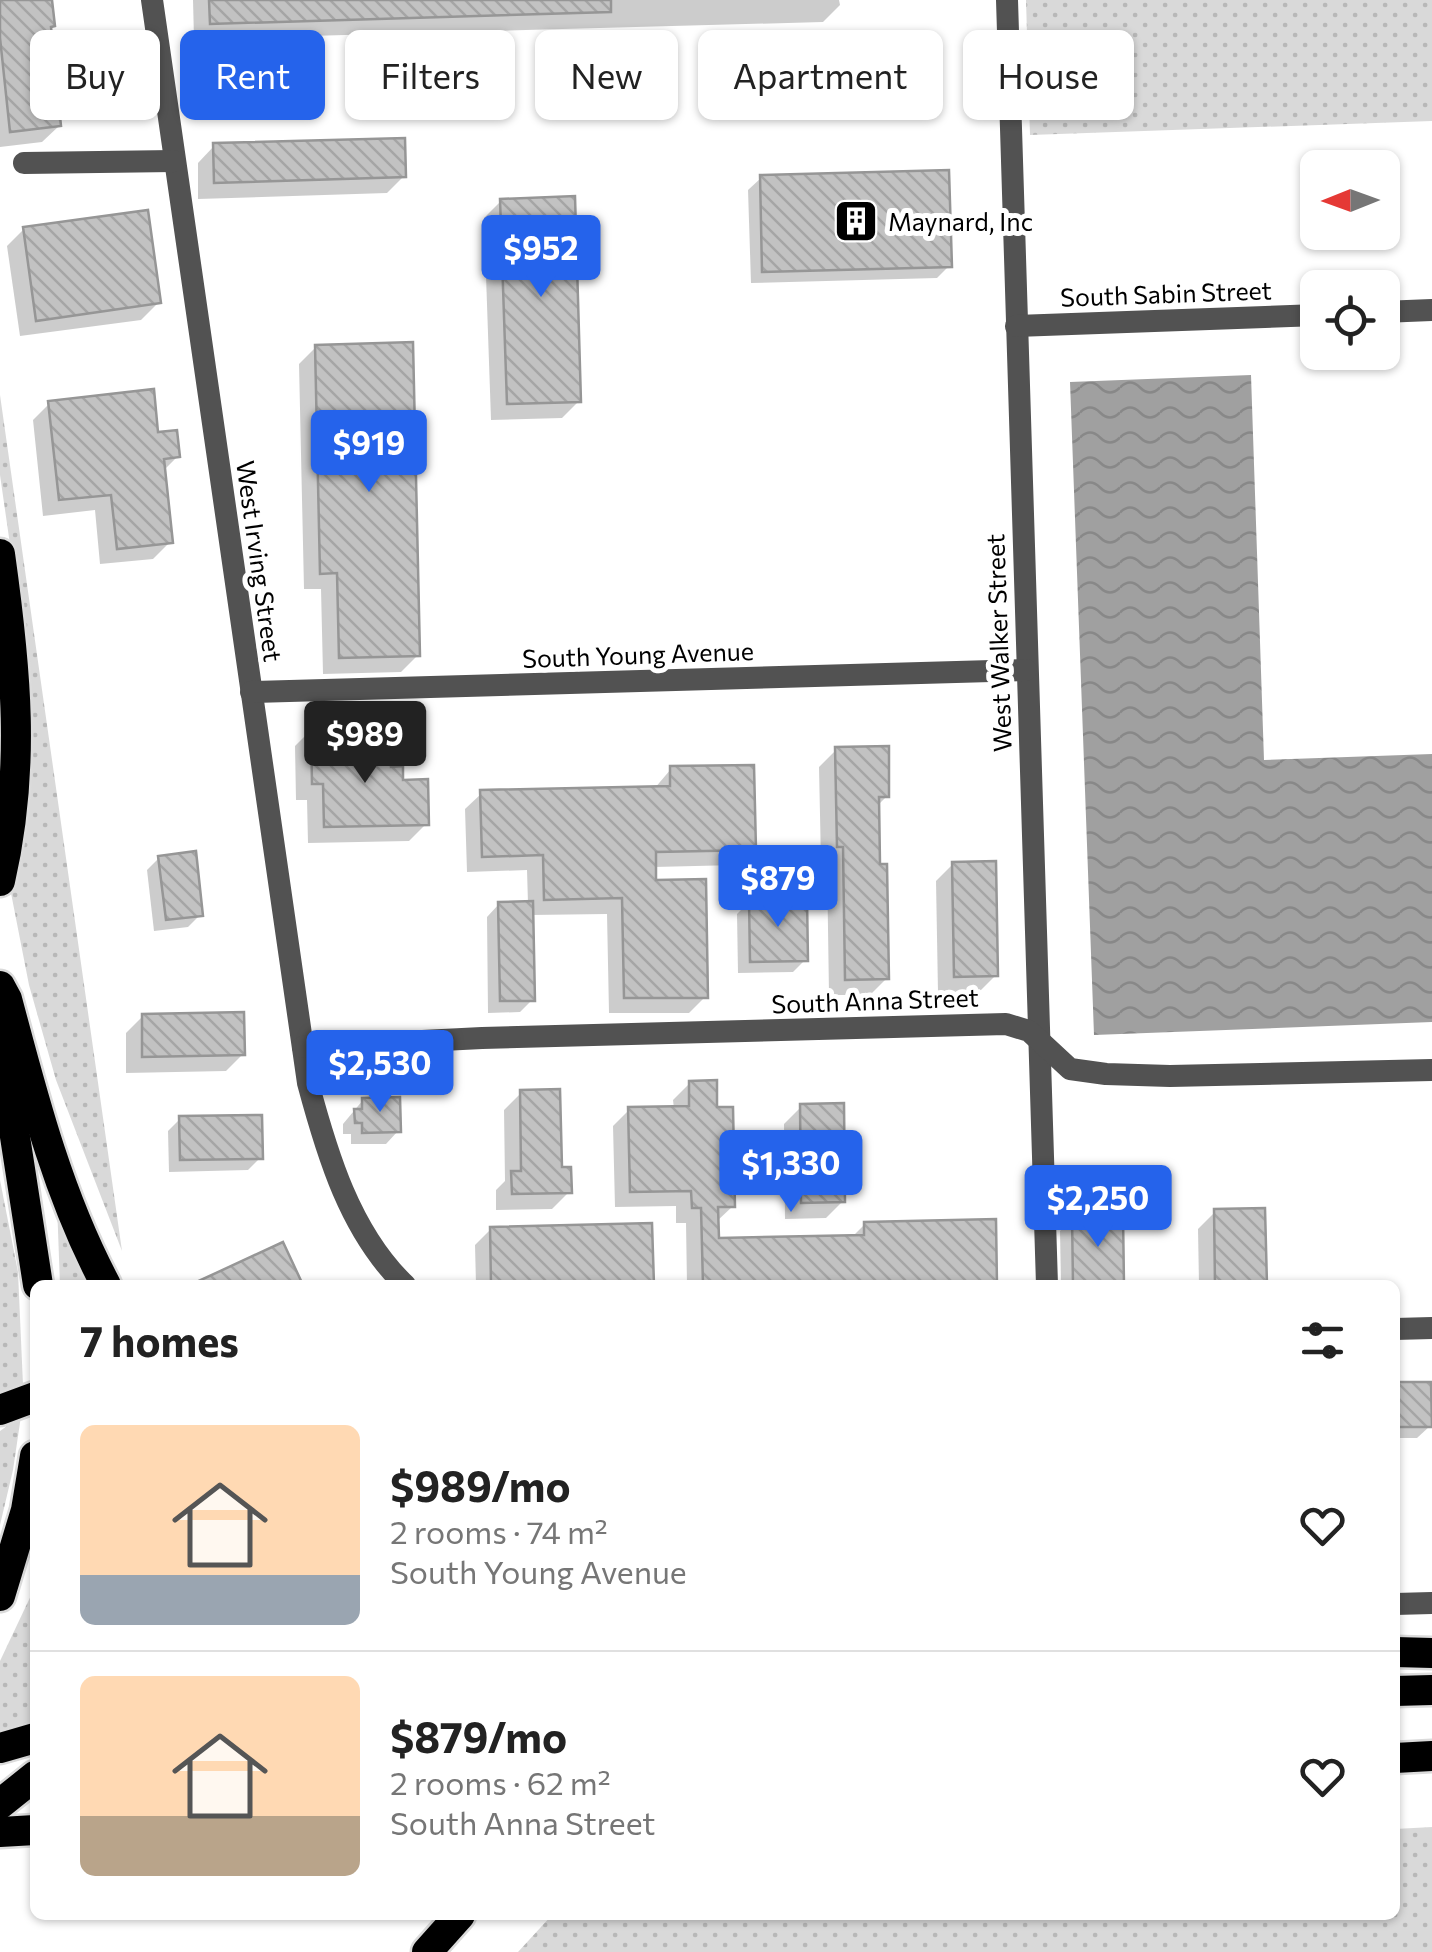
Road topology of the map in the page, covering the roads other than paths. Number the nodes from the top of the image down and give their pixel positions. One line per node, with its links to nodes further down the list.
1 (152, 0): 3 (street, West Irving Street)
2 (1007, 0): 8 (street, West Walker Street)
3 (174, 161): 4 (street); 11 (street, West Irving Street)
4 (24, 164)
5 (1432, 310): 6 (street)
6 (1400, 311)
7 (1300, 315): 8 (street, South Sabin Street)
8 (1016, 326): 10 (street, West Walker Street)
9 (0, 554): 12 (highway)
10 (1026, 670): 11 (street, South Young Avenue); 15 (street, West Walker Street)
11 (252, 692): 16 (street, West Irving Street)
12 (0, 881)
13 (0, 986): 19 (highway)
14 (0, 1040): 18 (highway)
15 (1038, 1041): 16 (street, South Anna Street); 17 (street, South Anna Street); 21 (street, West Walker Street)
16 (303, 1047): 20 (street, West Irving Street)
17 (1432, 1070)
18 (37, 1280)
19 (103, 1280)
20 (401, 1280)
21 (1047, 1280)
22 (1432, 1328): 23 (street)
23 (1400, 1329)
24 (30, 1399): 25 (highway)
25 (0, 1410)
26 (30, 1486): 27 (highway)
27 (0, 1596)
28 (1432, 1603): 29 (street)
29 (1400, 1604)
30 (1400, 1652): 31 (highway)
31 (1432, 1653)
32 (1432, 1690): 33 (highway)
33 (1400, 1691)
34 (30, 1739): 35 (highway)
35 (0, 1748)
36 (1432, 1756): 37 (highway)
37 (1400, 1758)
38 (30, 1760): 39 (highway)
39 (0, 1763)
40 (30, 1780): 41 (highway)
41 (0, 1804)
42 (30, 1830): 43 (highway)
43 (0, 1832)
44 (456, 1920): 45 (highway)
45 (427, 1952)

